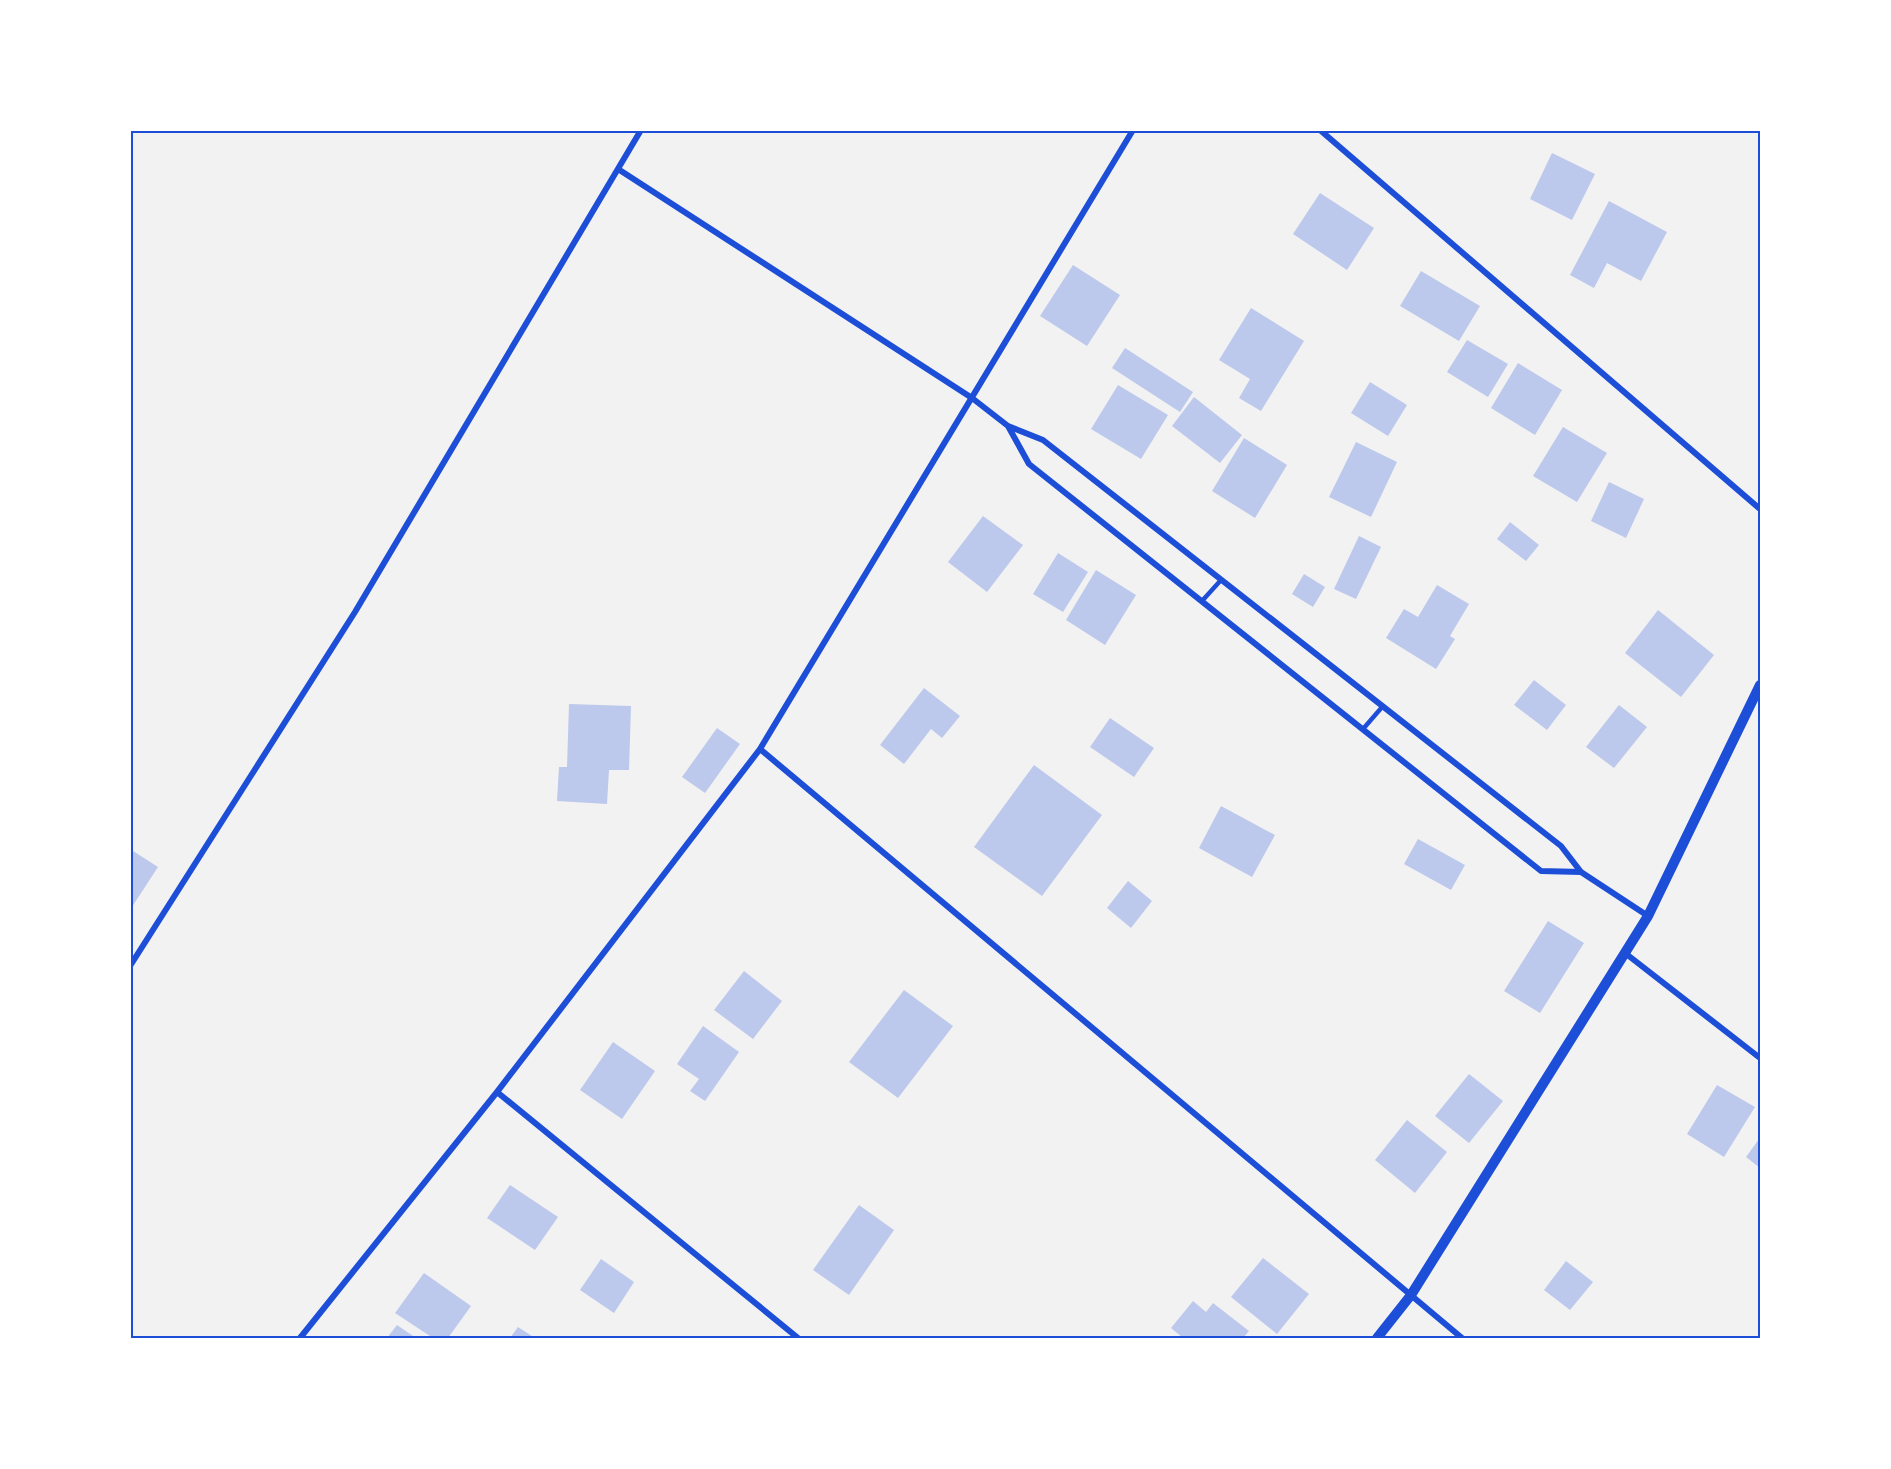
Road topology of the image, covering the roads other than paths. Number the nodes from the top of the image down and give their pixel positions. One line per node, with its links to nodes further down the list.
1 (641, 130): 4 (street)
2 (1133, 130): 5 (street)
3 (1320, 130): 7 (street)
4 (618, 169): 5 (street); 17 (street)
5 (972, 398): 6 (street); 13 (street)
6 (1008, 426): 8 (street); 9 (street)
7 (1761, 509)
8 (1221, 579): 9 (lane); 11 (street)
9 (1202, 601): 12 (street)
10 (1761, 685): 15 (street)
11 (1383, 706): 12 (lane); 14 (street)
12 (1363, 729): 14 (street)
13 (760, 749): 19 (street); 20 (street)
14 (1581, 872): 15 (street)
15 (1648, 916): 16 (street)
16 (1625, 953): 18 (street); 20 (street)
17 (130, 966)
18 (1761, 1058)
19 (496, 1092): 21 (street); 22 (street)
20 (1411, 1295): 23 (street); 24 (street)
21 (300, 1338)
22 (798, 1338)
23 (1377, 1338)
24 (1462, 1338)

